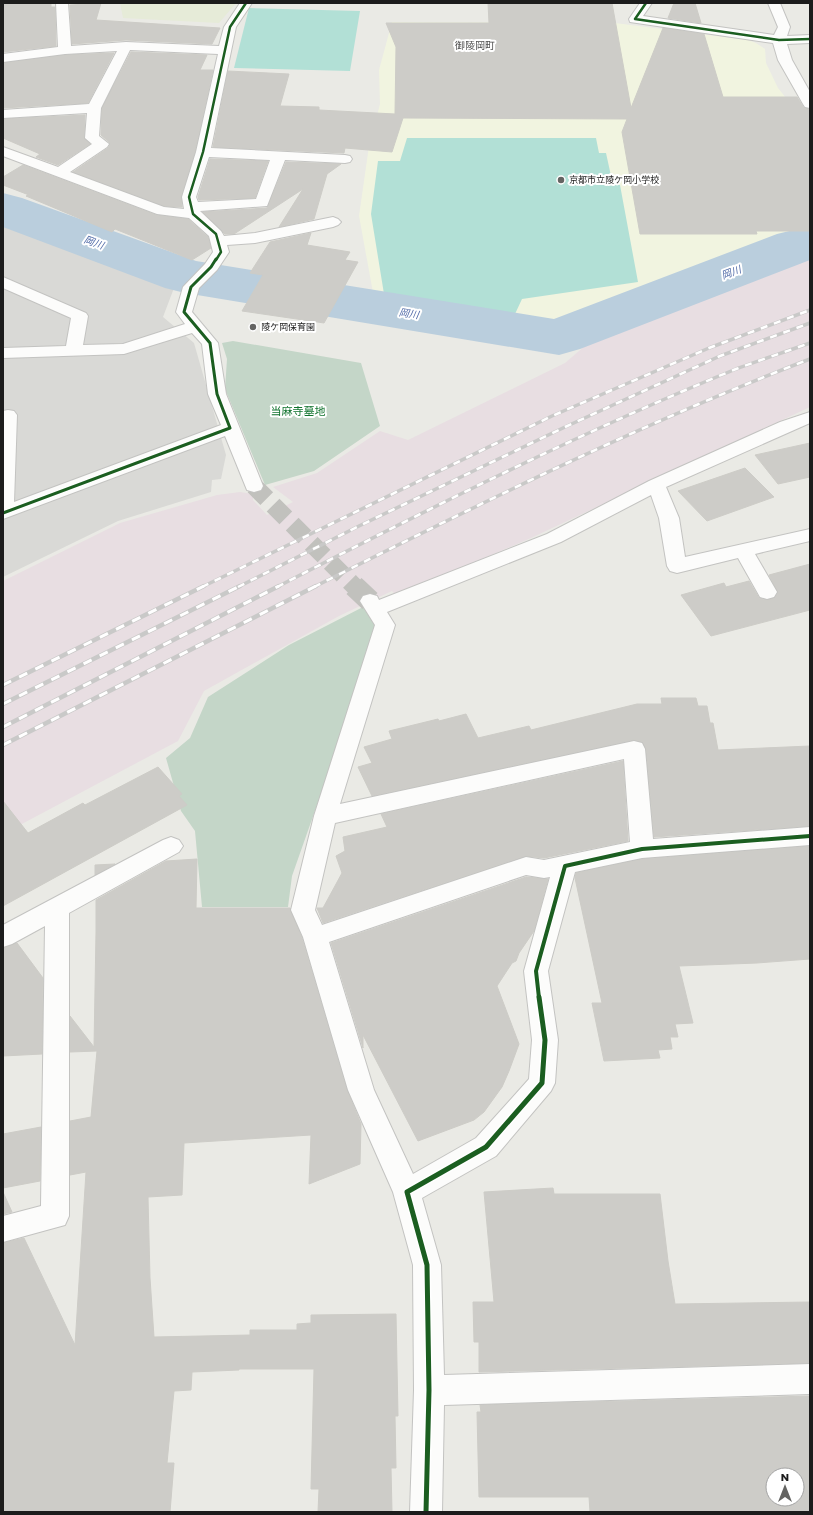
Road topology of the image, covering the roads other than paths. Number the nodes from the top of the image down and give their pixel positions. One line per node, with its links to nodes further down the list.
1 (62, 3): 8 (street)
2 (246, 3): 9 (street)
3 (646, 3): 6 (street)
4 (774, 3): 6 (street)
5 (810, 39): 6 (street)
6 (779, 40): 11 (street)
7 (126, 46): 8 (street); 9 (street); 12 (street)
8 (65, 50): 10 (street)
9 (225, 50): 15 (street)
10 (3, 58)
11 (810, 103)
12 (94, 108): 13 (street); 18 (street)
13 (3, 114)
14 (3, 151): 18 (street)
15 (203, 152): 16 (street); 19 (street)
16 (279, 156): 17 (street); 19 (street)
17 (345, 159)
18 (59, 173): 19 (street)
19 (192, 210): 21 (street)
20 (333, 222): 21 (street)
21 (218, 241): 23 (street)
22 (3, 282): 24 (street)
23 (196, 326): 24 (street); 28 (street)
24 (74, 351): 25 (street)
25 (3, 353)
26 (3, 416): 31 (street)
27 (810, 417): 29 (street)
28 (230, 428): 30 (street); 31 (street)
29 (656, 485): 33 (street); 35 (street)
30 (254, 486)
31 (3, 512)
32 (810, 535): 33 (street)
33 (743, 550): 34 (street)
34 (768, 592)
35 (325, 816): 38 (street); 42 (street)
36 (810, 836): 38 (street)
37 (171, 846): 40 (street)
38 (642, 849): 39 (street)
39 (565, 866): 42 (street); 43 (street)
40 (57, 908): 41 (street); 44 (street)
41 (3, 937)
42 (315, 937): 43 (street)
43 (407, 1192): 46 (street)
44 (3, 1229)
45 (810, 1378): 46 (street)
46 (428, 1390): 47 (street)
47 (426, 1512)

